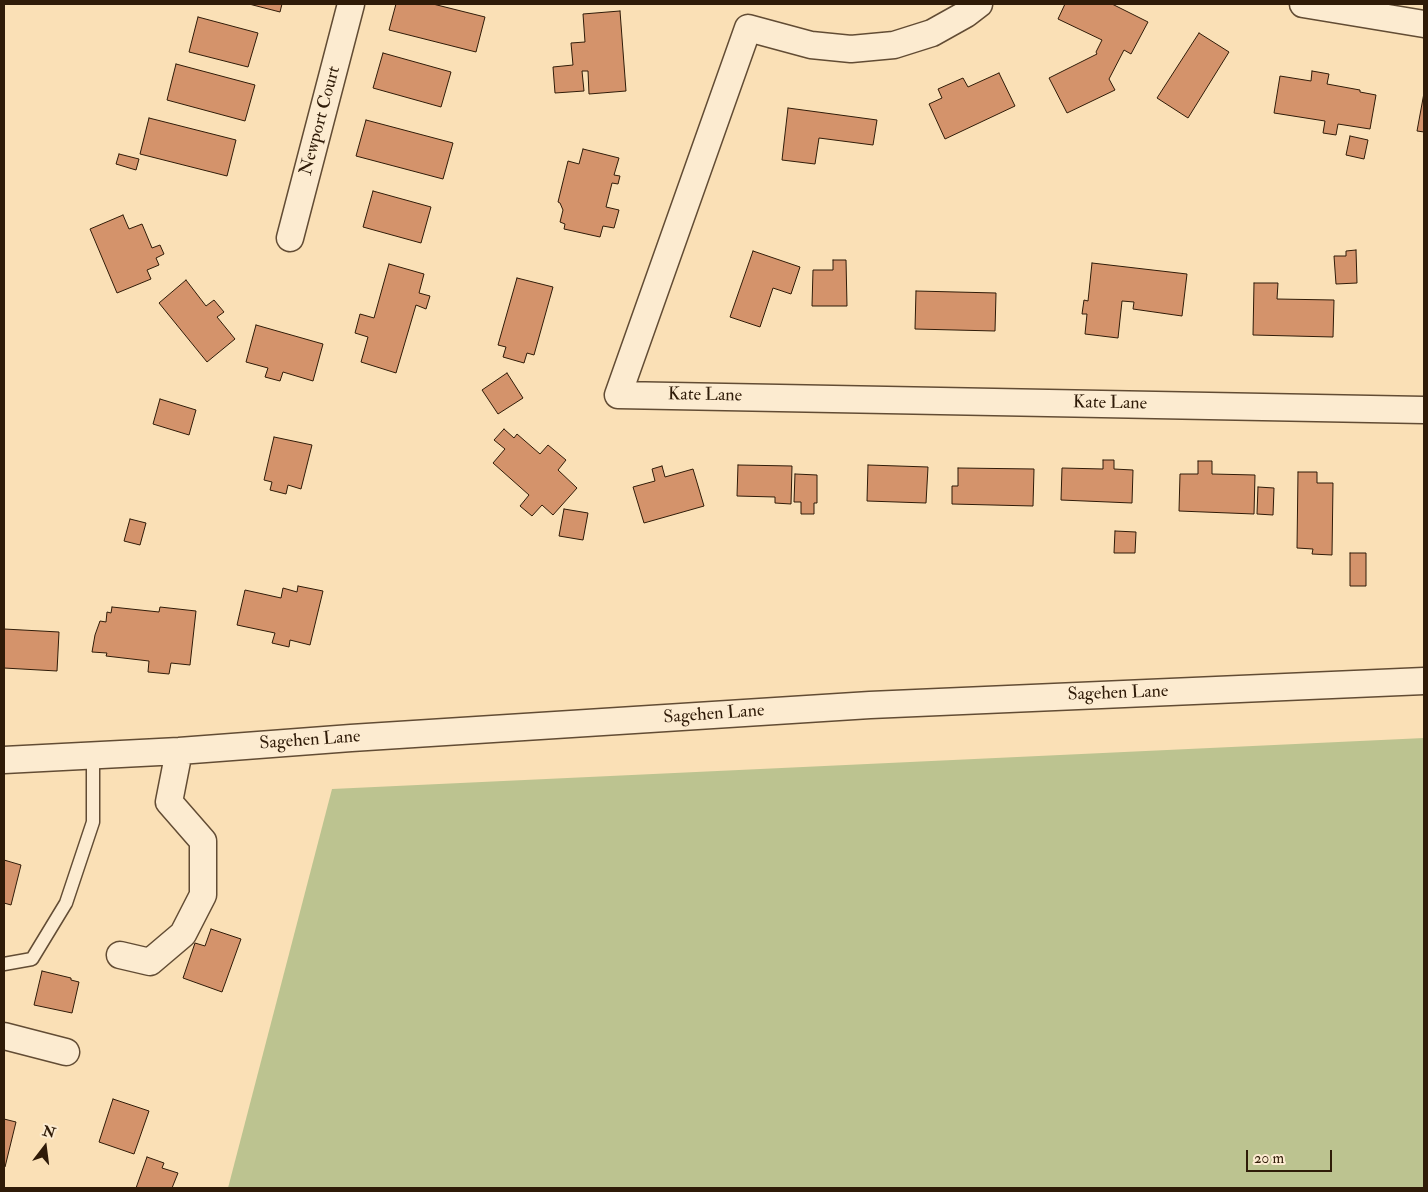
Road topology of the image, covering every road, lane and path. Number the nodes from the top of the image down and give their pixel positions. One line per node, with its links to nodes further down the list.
1 (351, 4): 5 (street, Newport Court)
2 (979, 4): 6 (street, Kate Lane)
3 (1303, 4): 4 (street)
4 (1424, 24)
5 (290, 238)
6 (1424, 410)
7 (1424, 682): 8 (street, Sagehen Lane)
8 (179, 751): 9 (street, Sagehen Lane); 11 (street)
9 (92, 756): 10 (street, Sagehen Lane); 12 (lane)
10 (4, 760)
11 (120, 955)
12 (4, 964)
13 (4, 1036): 14 (street)
14 (66, 1052)

